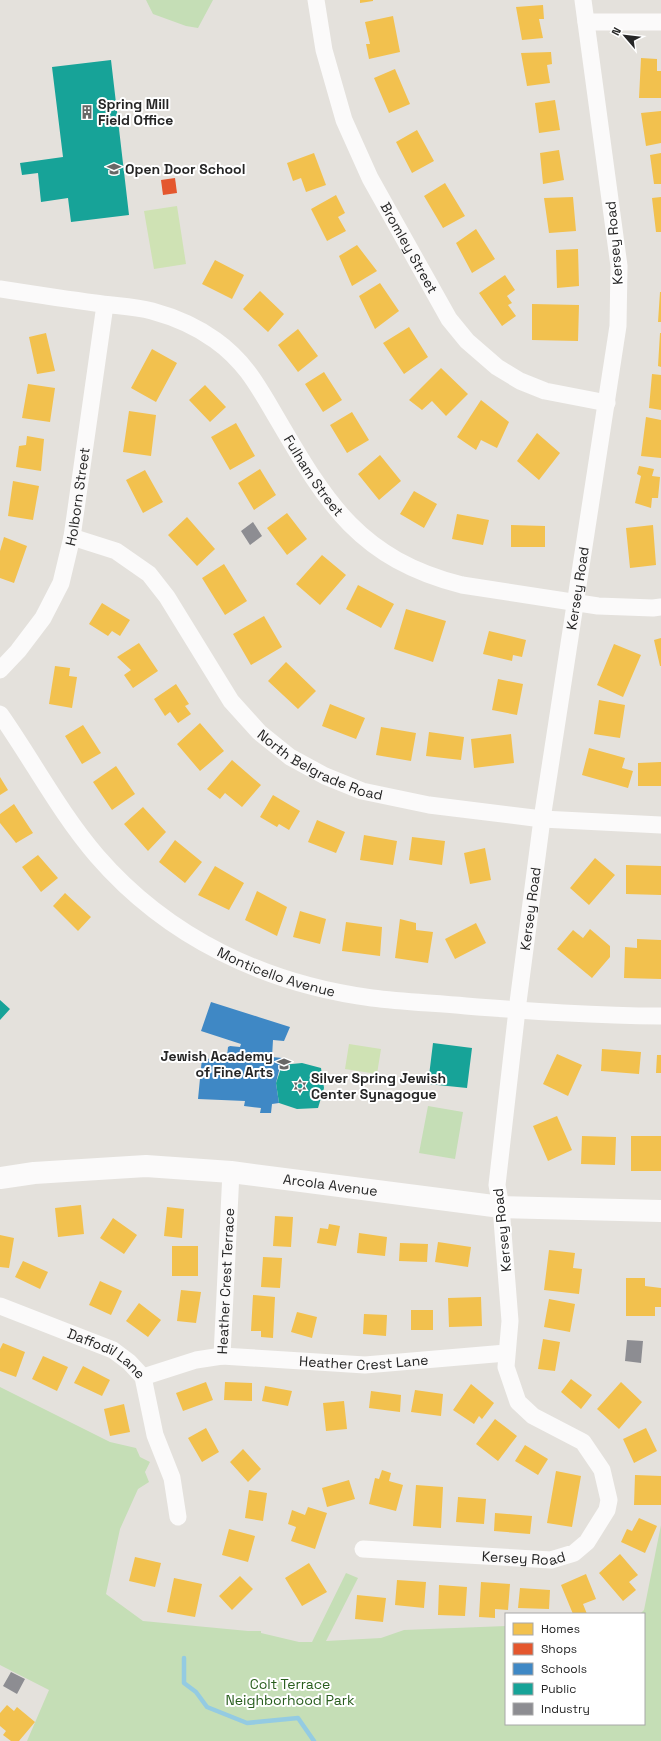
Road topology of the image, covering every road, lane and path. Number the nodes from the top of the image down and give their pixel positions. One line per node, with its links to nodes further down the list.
1 (316, 0): 7 (street, Bromley Street)
2 (583, 0): 3 (street, Kersey Road)
3 (586, 22): 4 (street); 7 (street, Kersey Road)
4 (661, 22)
5 (0, 289): 6 (street, Fulham Street)
6 (106, 305): 8 (street, Holborn Street); 9 (street, Fulham Street)
7 (607, 403): 9 (street, Kersey Road)
8 (72, 536): 11 (street, Holborn Street); 13 (street, North Belgrade Road)
9 (576, 602): 10 (street, Fulham Street); 13 (street, Kersey Road)
10 (661, 607)
11 (0, 670)
12 (0, 714): 15 (street, Monticello Avenue)
13 (542, 819): 14 (street, North Belgrade Road); 15 (street, Kersey Road)
14 (661, 825)
15 (517, 1010): 16 (street, Monticello Avenue); 19 (street, Kersey Road)
16 (661, 1016)
17 (231, 1172): 18 (street, Arcola Avenue); 19 (street, Arcola Avenue); 23 (street, Heather Crest Terrace)
18 (0, 1178)
19 (501, 1208): 20 (street, Arcola Avenue); 22 (street, Kersey Road)
20 (661, 1212)
21 (0, 1306): 24 (street, Daffodil Lane)
22 (506, 1353): 23 (street, Heather Crest Lane); 26 (street, Kersey Road)
23 (222, 1356): 24 (street, Heather Crest Terrace)
24 (143, 1377): 25 (street, Daffodil Lane)
25 (178, 1517)
26 (363, 1549)

